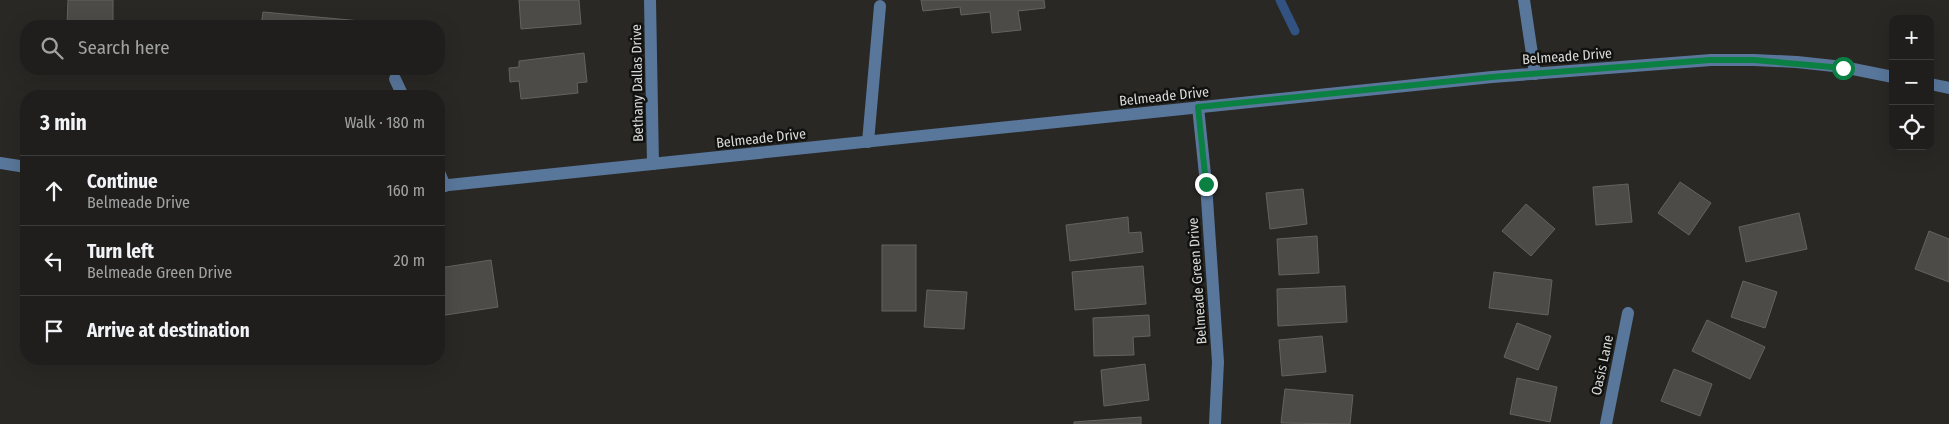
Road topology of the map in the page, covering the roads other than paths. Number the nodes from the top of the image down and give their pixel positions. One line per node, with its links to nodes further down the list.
1 (650, 0): 13 (street, Bethany Dallas Drive)
2 (1524, 0): 4 (street)
3 (880, 6): 11 (street)
4 (1535, 74): 5 (street, Belmeade Drive); 10 (street, Belmeade Drive)
5 (1889, 76)
6 (395, 79): 9 (street)
7 (1934, 85): 8 (street)
8 (1949, 88)
9 (400, 90)
10 (1198, 107): 11 (street, Belmeade Drive); 17 (street, Belmeade Green Drive)
11 (868, 142): 13 (street, Belmeade Drive)
12 (0, 163): 14 (street)
13 (653, 164): 15 (street, Belmeade Drive)
14 (20, 166)
15 (445, 186)
16 (1628, 313): 18 (street, Oasis Lane)
17 (1215, 424)
18 (1606, 424)

